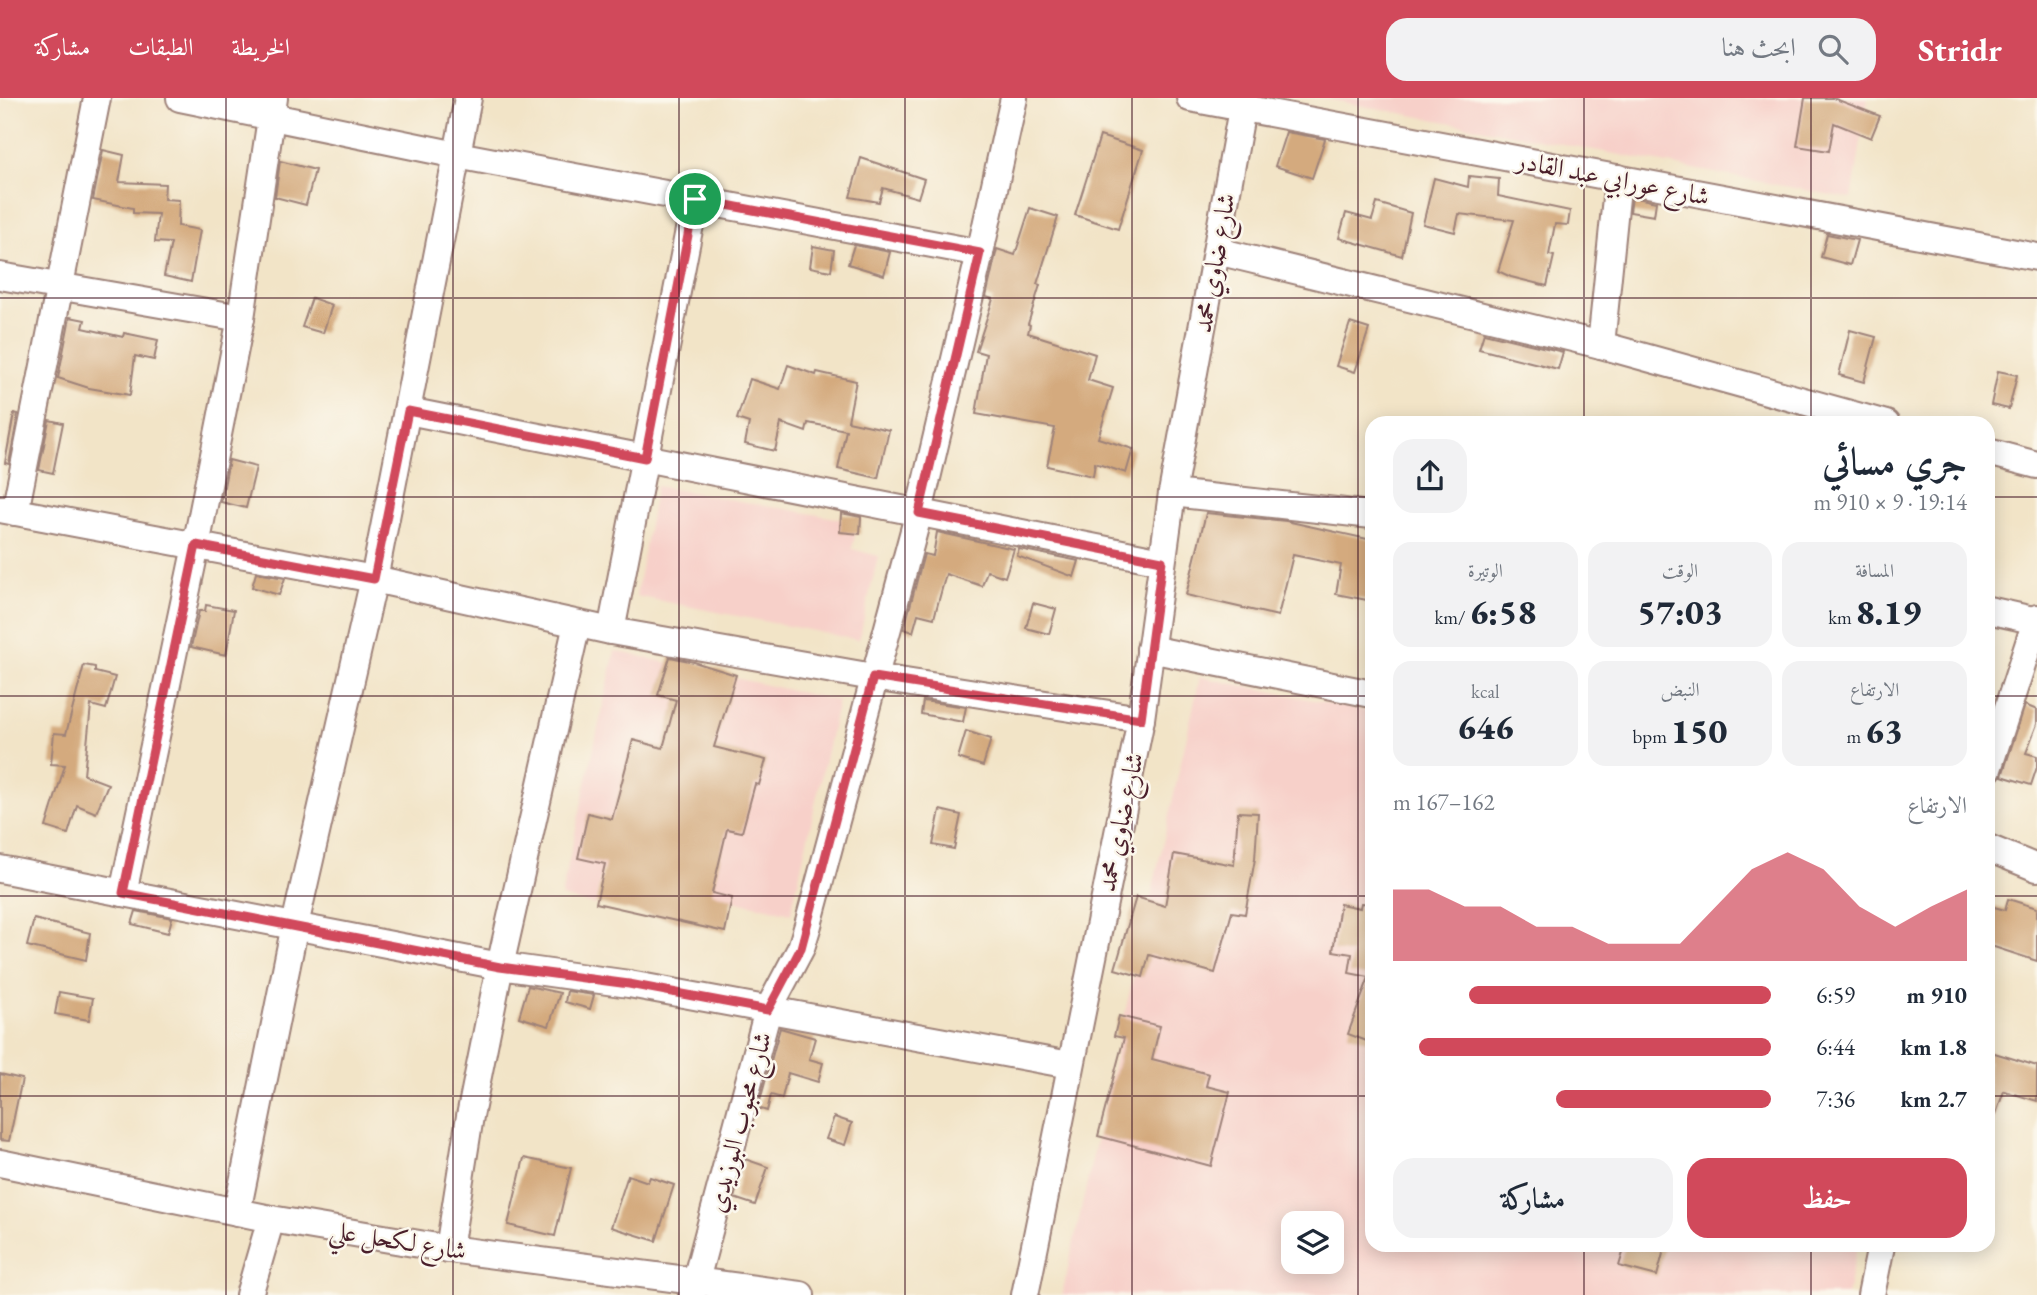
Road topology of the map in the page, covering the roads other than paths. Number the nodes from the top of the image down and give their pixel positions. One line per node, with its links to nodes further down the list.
1 (97, 98): 15 (street)
2 (180, 98): 7 (street)
3 (468, 98): 8 (street)
4 (1013, 98): 12 (street, شارع محبوب البوزيدي)
5 (1190, 98): 6 (street, شارع عورابي عبد القادر)
6 (1243, 103): 9 (street, شارع عورابي عبد القادر); 11 (street, شارع ضاوي محمد)
7 (273, 107): 8 (street); 16 (street)
8 (457, 155): 10 (street); 18 (street)
9 (1618, 178): 13 (street, شارع عورابي عبد القادر); 17 (street)
10 (695, 199): 12 (street); 21 (street)
11 (1217, 251): 17 (street); 23 (street, شارع ضاوي محمد)
12 (980, 253): 25 (street, شارع محبوب البوزيدي)
13 (2037, 257)
14 (0, 276): 15 (street)
15 (60, 285): 16 (street); 24 (street)
16 (241, 318): 27 (street)
17 (1601, 345): 19 (street)
18 (408, 411): 21 (street); 29 (street)
19 (1857, 416)
20 (1995, 454): 22 (street)
21 (645, 458): 25 (street); 33 (street)
22 (2037, 465)
23 (1172, 493): 26 (street); 28 (street, شارع ضاوي محمد)
24 (7, 510): 27 (street)
25 (919, 513): 28 (street); 35 (street, شارع محبوب البوزيدي)
26 (1365, 514)
27 (196, 545): 29 (street); 42 (street)
28 (1162, 561): 34 (street, شارع ضاوي محمد)
29 (374, 579): 32 (street); 43 (street)
30 (1995, 611): 31 (street)
31 (2037, 620): 38 (street)
32 (577, 624): 33 (street); 44 (street)
33 (611, 631): 35 (street)
34 (1150, 649): 36 (street); 37 (street, شارع ضاوي محمد)
35 (873, 677): 37 (street); 45 (street, شارع محبوب البوزيدي)
36 (1365, 693)
37 (1141, 719): 46 (street, شارع ضاوي محمد)
38 (1995, 748)
39 (1995, 851): 40 (street)
40 (2037, 868)
41 (0, 869): 42 (street)
42 (123, 893): 43 (street)
43 (295, 925): 44 (street); 48 (street)
44 (500, 967): 45 (street); 50 (street)
45 (768, 1010): 46 (street); 52 (street, شارع محبوب البوزيدي)
46 (1070, 1065): 55 (street, شارع ضاوي محمد)
47 (0, 1163): 48 (street, شارع لكحل علي)
48 (237, 1212): 49 (street, شارع لكحل علي)
49 (271, 1219): 50 (street, شارع لكحل علي); 53 (street)
50 (449, 1249): 52 (street, شارع لكحل علي)
51 (1880, 1252): 56 (street)
52 (694, 1288): 54 (street, شارع لكحل علي)
53 (249, 1295)
54 (800, 1295)
55 (1025, 1295)
56 (1871, 1295)

